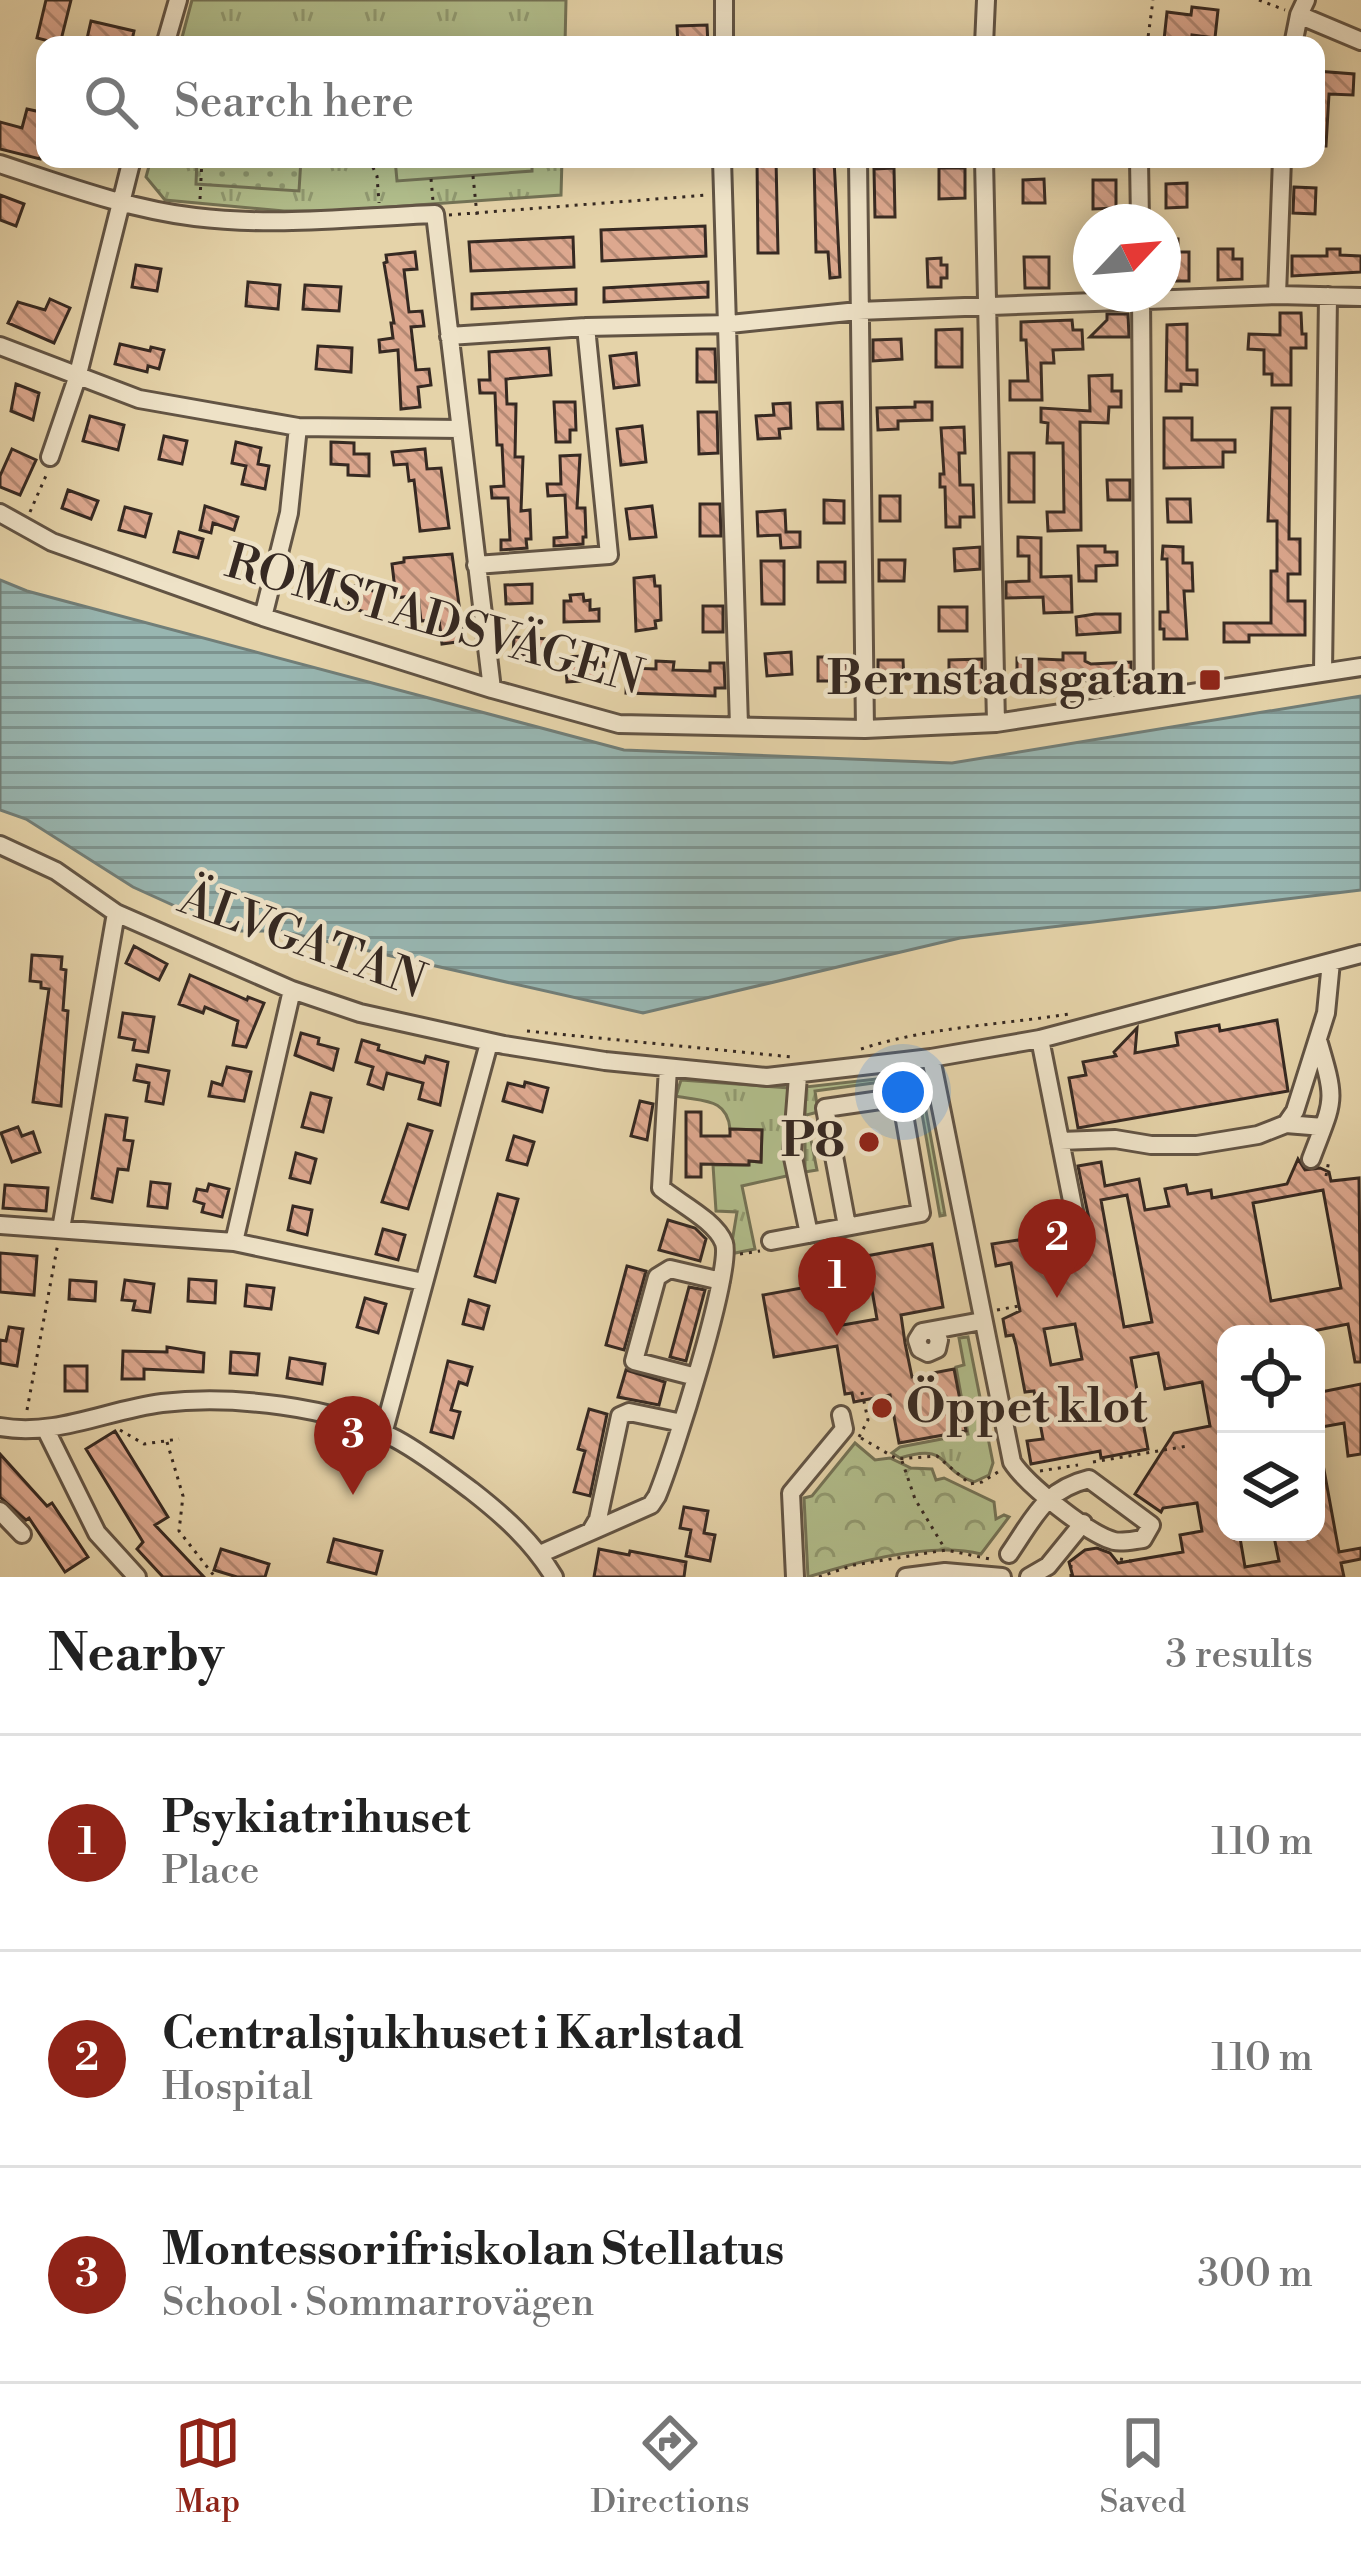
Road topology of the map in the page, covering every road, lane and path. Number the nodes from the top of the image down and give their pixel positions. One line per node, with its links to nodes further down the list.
1 (178, 0): 7 (street)
2 (724, 0): 8 (street)
3 (986, 0): 9 (street)
4 (1153, 0): 10 (path)
5 (1259, 0): 6 (path)
6 (1302, 8): 11 (street)
7 (168, 36)
8 (724, 36)
9 (984, 36)
10 (1148, 36)
11 (1361, 41)
12 (0, 164): 24 (street)
13 (130, 168): 24 (street)
14 (202, 168): 29 (path)
15 (373, 168): 28 (path)
16 (722, 168): 23 (street)
17 (858, 168): 36 (street)
18 (984, 168): 35 (street)
19 (1139, 168): 25 (street)
20 (1282, 168): 30 (street)
21 (473, 176): 27 (path)
22 (431, 179): 26 (path)
23 (722, 194): 27 (path); 38 (street)
24 (120, 203): 29 (street); 42 (street)
25 (1140, 204)
26 (435, 214): 27 (path); 28 (street); 40 (street)
27 (477, 215)
28 (380, 216): 29 (street)
29 (199, 218)
30 (1276, 295): 31 (street); 32 (street)
31 (1181, 296)
32 (1328, 296): 33 (street); 51 (street)
33 (1361, 297)
34 (1073, 302): 35 (street)
35 (987, 308): 36 (street); 54 (street)
36 (858, 311): 38 (street); 56 (street)
37 (1142, 312): 53 (street)
38 (730, 324): 39 (street); 55 (street)
39 (586, 327): 40 (street); 48 (street)
40 (448, 336): 44 (street)
41 (0, 346): 42 (street)
42 (76, 378): 43 (street); 45 (street)
43 (298, 427): 44 (street); 49 (street)
44 (460, 429): 48 (street)
45 (50, 457): 47 (path)
46 (0, 513): 47 (street, ROMSTADSVÄGEN)
47 (24, 526): 49 (street, ROMSTADSVÄGEN)
48 (476, 566): 52 (street)
49 (262, 616): 52 (street, ROMSTADSVÄGEN)
50 (1361, 667): 51 (street, ROMSTADSVÄGEN)
51 (1323, 672): 53 (street, ROMSTADSVÄGEN)
52 (492, 689): 55 (street, ROMSTADSVÄGEN)
53 (1144, 699): 54 (street, ROMSTADSVÄGEN)
54 (996, 723): 56 (street, ROMSTADSVÄGEN)
55 (739, 726): 56 (street, ROMSTADSVÄGEN)
56 (865, 729)
57 (0, 845): 58 (street, ÄLVGATAN)
58 (116, 913): 61 (street, ÄLVGATAN); 78 (street)
59 (1361, 954): 60 (street, ÄLVGATAN)
60 (1331, 962): 63 (street, ÄLVGATAN); 64 (street)
61 (292, 990): 65 (street, ÄLVGATAN); 81 (street)
62 (1085, 1011): 67 (path)
63 (1040, 1039): 68 (street, ÄLVGATAN); 73 (street)
64 (1318, 1040): 71 (street); 72 (street)
65 (488, 1042): 66 (street, ÄLVGATAN); 83 (street)
66 (520, 1047): 69 (path); 70 (street, ÄLVGATAN)
67 (856, 1051)
68 (931, 1058): 69 (street, ÄLVGATAN); 85 (street)
69 (801, 1067): 70 (street, ÄLVGATAN); 79 (street)
70 (668, 1068): 82 (street)
71 (1286, 1124): 72 (street); 73 (street)
72 (1323, 1127): 74 (street)
73 (1060, 1142): 75 (street)
74 (1311, 1159)
75 (1076, 1221)
76 (0, 1226): 78 (street)
77 (847, 1226): 77 (street); 79 (street)
78 (61, 1229): 81 (street); 93 (path)
79 (809, 1234): 80 (street)
80 (771, 1241)
81 (234, 1242): 83 (street)
82 (721, 1281): 87 (street); 87 (street)
83 (423, 1282): 95 (street)
84 (1019, 1306): 85 (path)
85 (986, 1316): 86 (street); 102 (street)
86 (935, 1333)
87 (696, 1377): 90 (street)
88 (861, 1388): 94 (path)
89 (110, 1413): 92 (street); 95 (street); 97 (path)
90 (682, 1423): 105 (street); 105 (street)
91 (0, 1427): 93 (street)
92 (46, 1430): 93 (street); 110 (street)
93 (23, 1431)
94 (849, 1431): 99 (path); 113 (street)
95 (383, 1434): 108 (street)
96 (179, 1439): 97 (path)
97 (167, 1442): 111 (path)
98 (1188, 1446): 101 (path)
99 (901, 1460): 100 (path); 107 (path)
100 (998, 1472)
101 (1032, 1472)
102 (1049, 1496): 104 (street); 104 (street); 109 (street)
103 (0, 1511): 106 (street)
104 (1083, 1523): 116 (street)
105 (591, 1531): 108 (street)
106 (22, 1534)
107 (946, 1550)
108 (540, 1554): 112 (street)
109 (1009, 1554)
110 (137, 1577)
111 (214, 1577)
112 (554, 1577)
113 (795, 1577)
114 (906, 1577): 115 (street)
115 (1002, 1577)
116 (1029, 1577)

